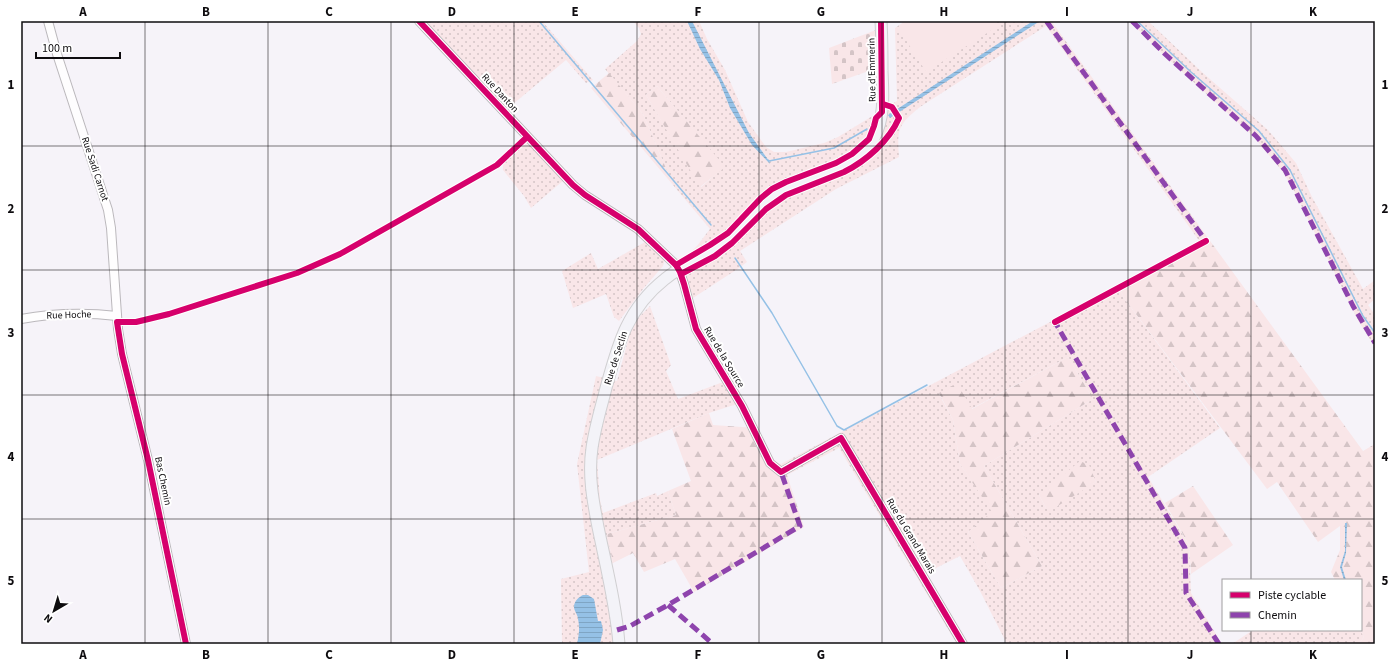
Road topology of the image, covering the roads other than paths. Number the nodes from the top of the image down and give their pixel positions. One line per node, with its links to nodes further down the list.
1 (48, 21): 8 (street, Rue Sadi Carnot)
2 (419, 21): 5 (street, Rue Danton)
3 (881, 21): 4 (main road, Rue d'Emmerin)
4 (881, 118): 6 (main road, Rue de Seclin)
5 (566, 179): 6 (street, Rue de la Source)
6 (679, 269): 9 (street, Rue de la Source); 11 (main road, Rue de Seclin)
7 (21, 319): 8 (street, Rue Hoche)
8 (117, 319): 10 (street, Bas Chemin)
9 (841, 438): 12 (street, Rue du Grand Marais)
10 (186, 644)
11 (619, 644)
12 (963, 644)

